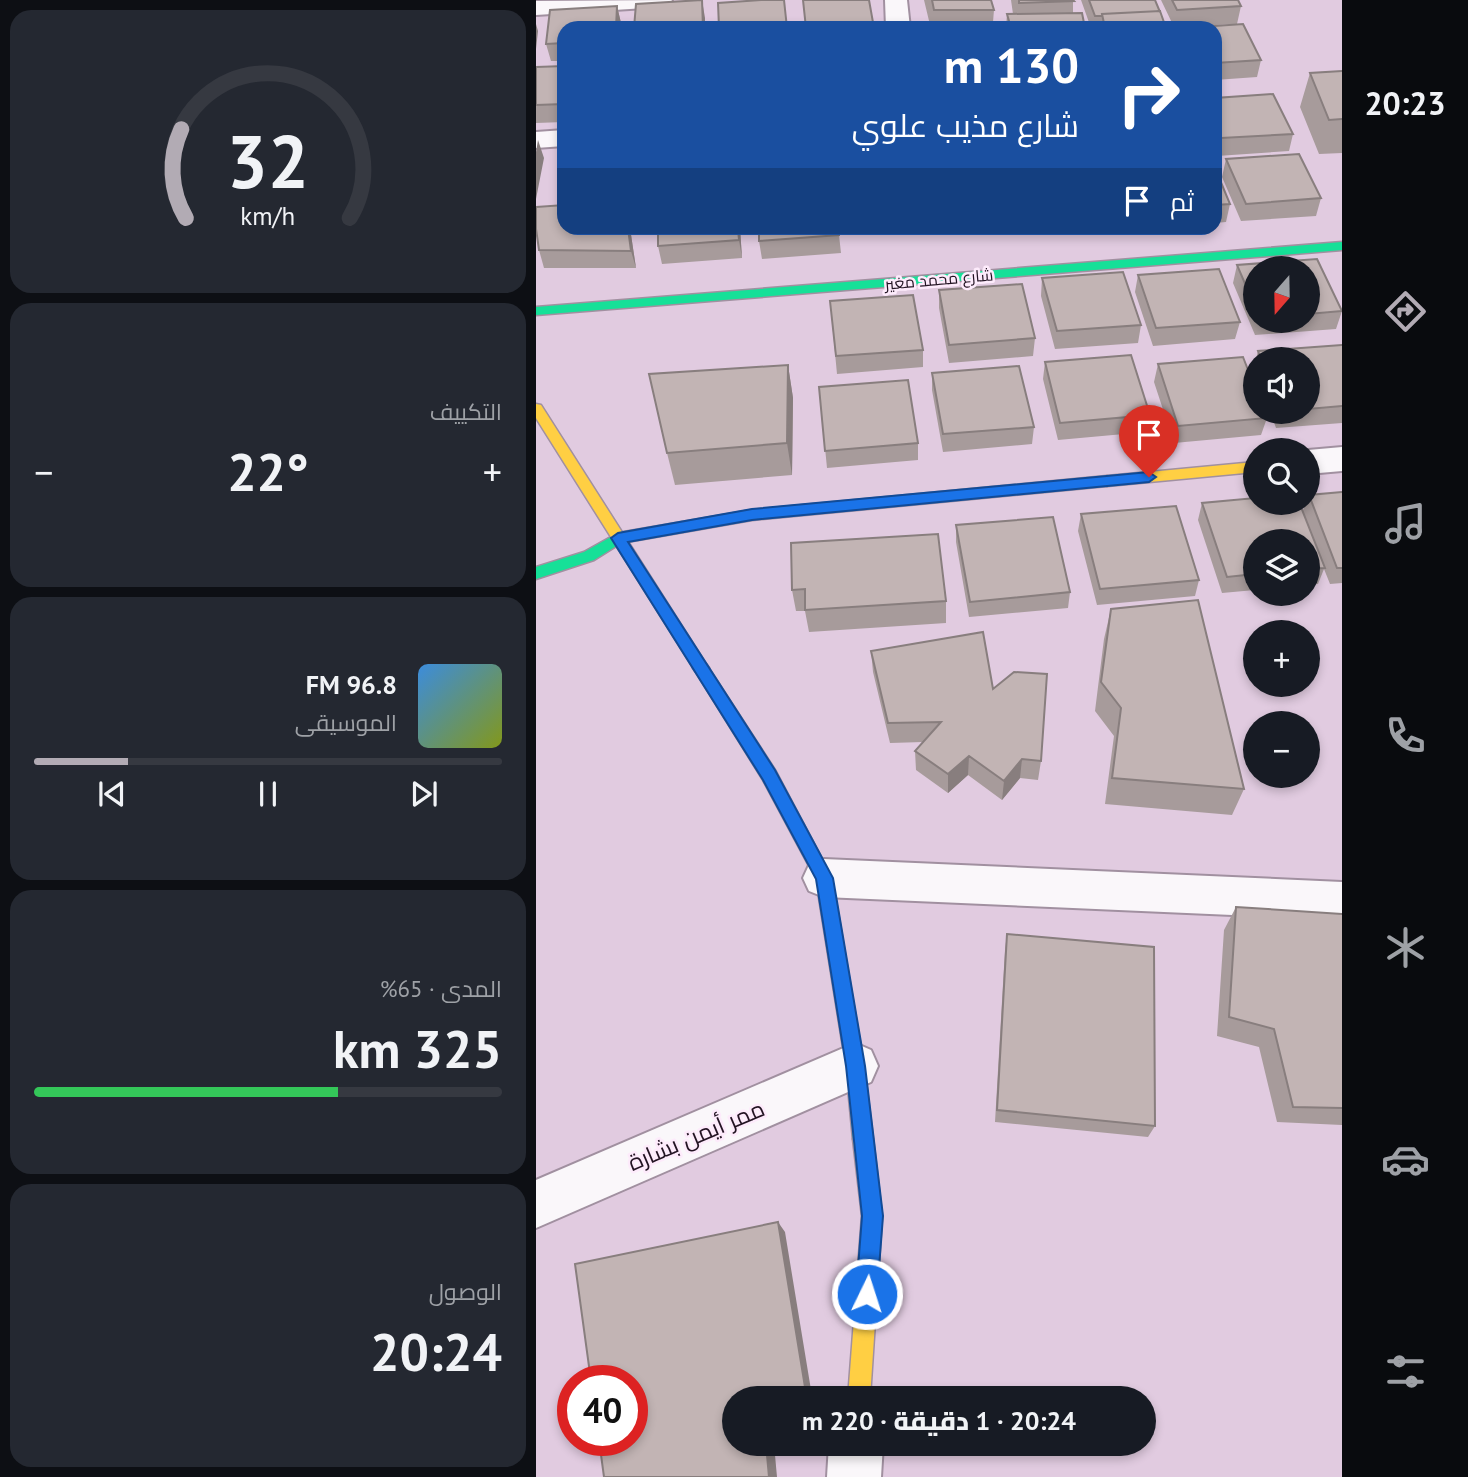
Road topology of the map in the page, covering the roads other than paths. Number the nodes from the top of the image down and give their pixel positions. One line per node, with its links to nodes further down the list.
1 (661, 0): 3 (street)
2 (896, 0): 4 (street)
3 (536, 8)
4 (898, 21)
5 (557, 138): 6 (street)
6 (536, 140)
7 (1343, 246): 8 (street, شارع محمد مغير)
8 (536, 311)
9 (536, 408): 13 (street)
10 (1343, 459): 11 (street)
11 (1320, 461)
12 (1243, 468): 13 (street)
13 (618, 538): 14 (street); 15 (street)
14 (536, 573)
15 (824, 878): 16 (street); 17 (street)
16 (1343, 901)
17 (855, 1066): 18 (street, ممر أيمن بشارة); 19 (street)
18 (536, 1204)
19 (860, 1386)
20 (855, 1456): 21 (street)
21 (853, 1477)

